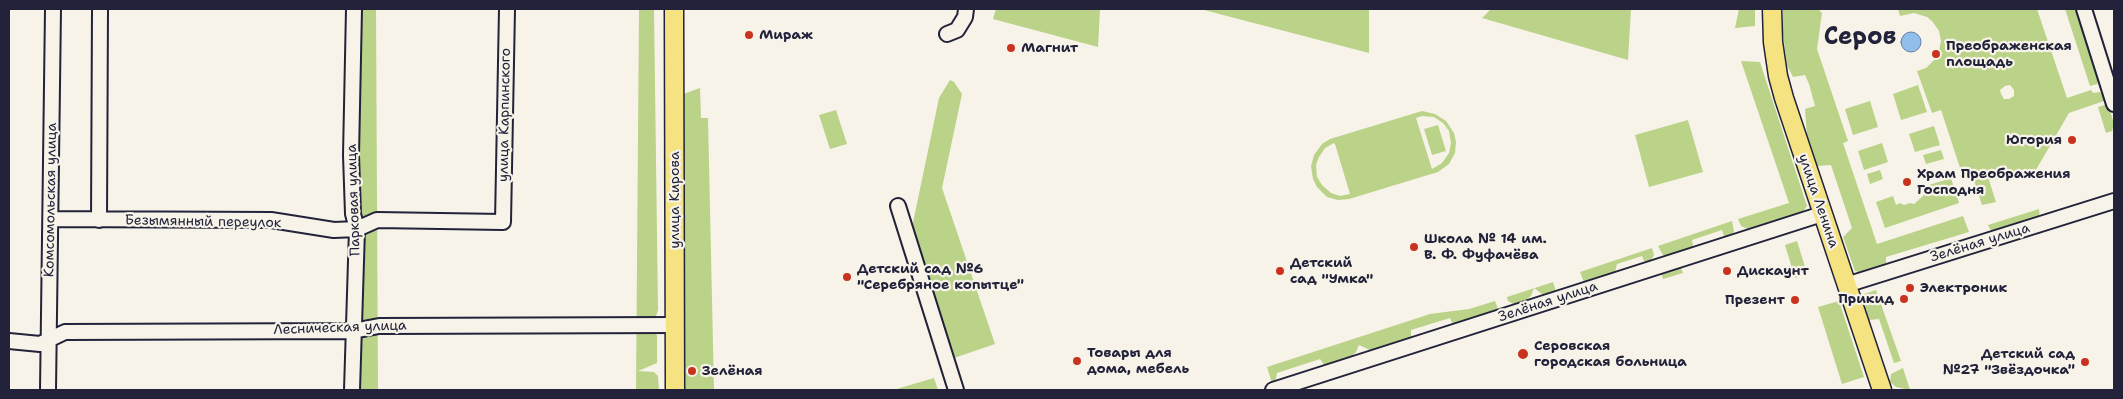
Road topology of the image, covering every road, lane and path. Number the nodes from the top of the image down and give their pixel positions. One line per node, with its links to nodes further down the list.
1 (53, 9): 14 (street, Комсомольская улица)
2 (100, 9): 15 (street)
3 (354, 9): 17 (street, Парковая улица)
4 (507, 9): 16 (street, улица Карпинского)
5 (674, 9): 19 (main road, улица Кирова)
6 (966, 9): 9 (street)
7 (1772, 9): 13 (main road, улица Ленина)
8 (2084, 9): 10 (street)
9 (947, 34)
10 (2114, 104)
11 (2114, 201): 18 (street, Зелёная улица)
12 (898, 206): 26 (street)
13 (1822, 214): 18 (main road, улица Ленина); 27 (street, Зелёная улица)
14 (51, 219): 15 (street, Безымянный переулок); 21 (street, Комсомольская улица)
15 (98, 220): 17 (street, Безымянный переулок)
16 (503, 222): 17 (street, Безымянный переулок)
17 (357, 229): 20 (street, Парковая улица)
18 (1846, 285): 28 (main road, улица Ленина)
19 (675, 325): 20 (street, Лесническая улица); 25 (main road, улица Кирова)
20 (353, 330): 21 (street, Лесническая улица); 24 (street, Парковая улица)
21 (50, 338): 22 (street, Лесническая улица); 23 (street, Комсомольская улица)
22 (9, 341)
23 (48, 390)
24 (352, 390)
25 (675, 390)
26 (956, 390)
27 (1273, 390)
28 (1882, 390)

